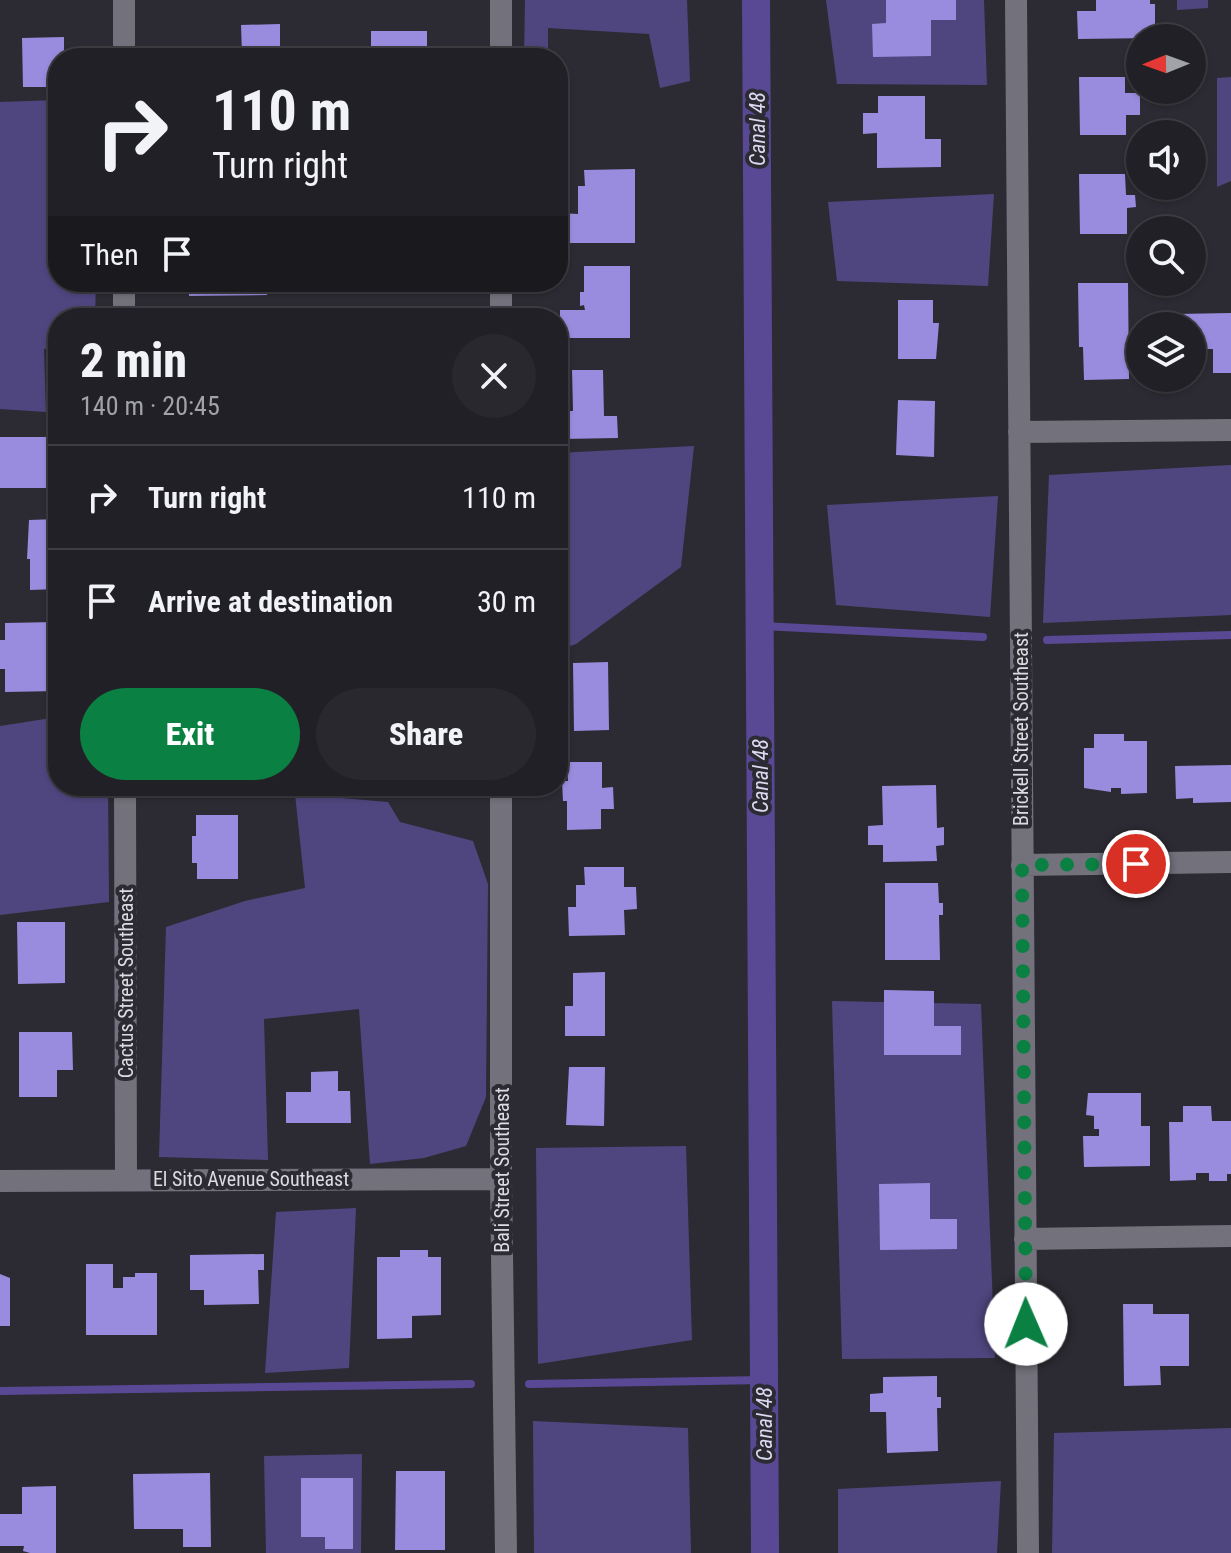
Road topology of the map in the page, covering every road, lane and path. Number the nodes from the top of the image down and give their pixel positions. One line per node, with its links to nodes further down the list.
1 (124, 0): 4 (street)
2 (501, 0): 5 (street)
3 (1016, 0): 7 (street, Brickell Street Southeast)
4 (124, 48)
5 (501, 48)
6 (1231, 430): 7 (street)
7 (1019, 432): 11 (street, Brickell Street Southeast)
8 (125, 796): 13 (street, Cactus Street Southeast)
9 (501, 796): 12 (street, Bali Street Southeast)
10 (1231, 862): 11 (street)
11 (1022, 865): 16 (street, Brickell Street Southeast)
12 (501, 1179): 13 (street, El Sito Avenue Southeast); 17 (street, Bali Street Southeast)
13 (126, 1180): 14 (street, El Sito Avenue Southeast)
14 (0, 1181)
15 (1231, 1236): 16 (street)
16 (1025, 1239): 18 (street, Brickell Street Southeast)
17 (506, 1553)
18 (1028, 1553)

